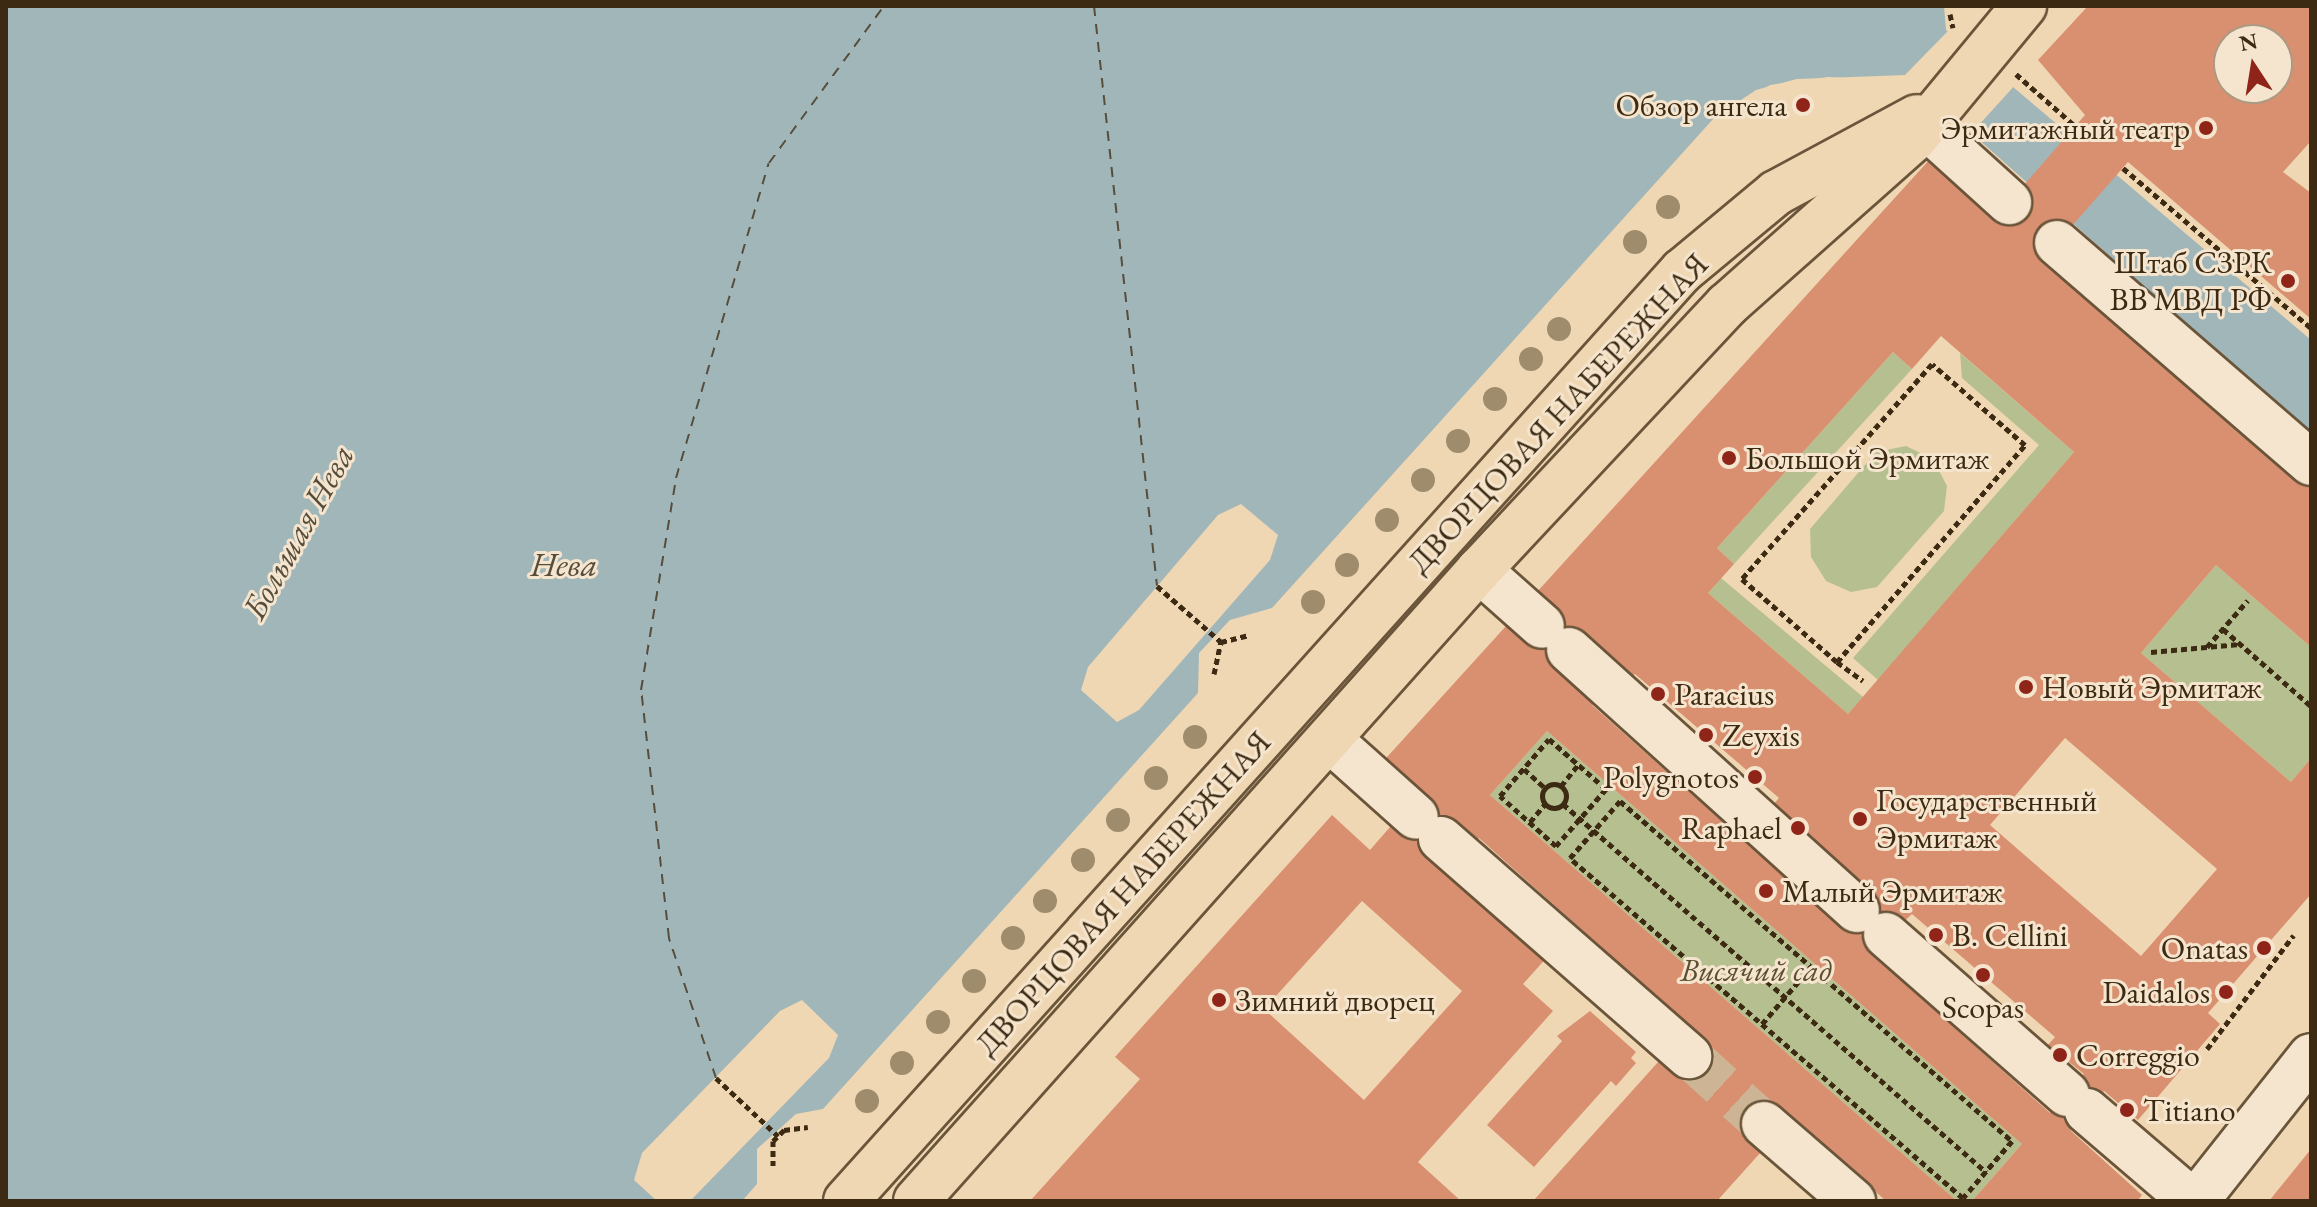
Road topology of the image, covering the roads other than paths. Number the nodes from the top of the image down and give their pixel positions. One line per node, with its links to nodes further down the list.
1 (2024, 6): 2 (main road)
2 (1927, 119): 3 (street); 6 (main road, ДВОРЦОВАЯ НАБЕРЕЖНАЯ); 11 (main road, ДВОРЦОВАЯ НАБЕРЕЖНАЯ)
3 (2009, 202)
4 (2057, 243): 5 (street)
5 (2311, 463)
6 (1479, 570): 7 (main road, ДВОРЦОВАЯ НАБЕРЕЖНАЯ); 14 (street)
7 (1330, 740): 8 (street); 12 (main road, ДВОРЦОВАЯ НАБЕРЕЖНАЯ)
8 (1689, 1056)
9 (2309, 1063): 14 (street)
10 (1764, 1124): 13 (street)
11 (846, 1201)
12 (916, 1201)
13 (1853, 1201)
14 (2194, 1201)

